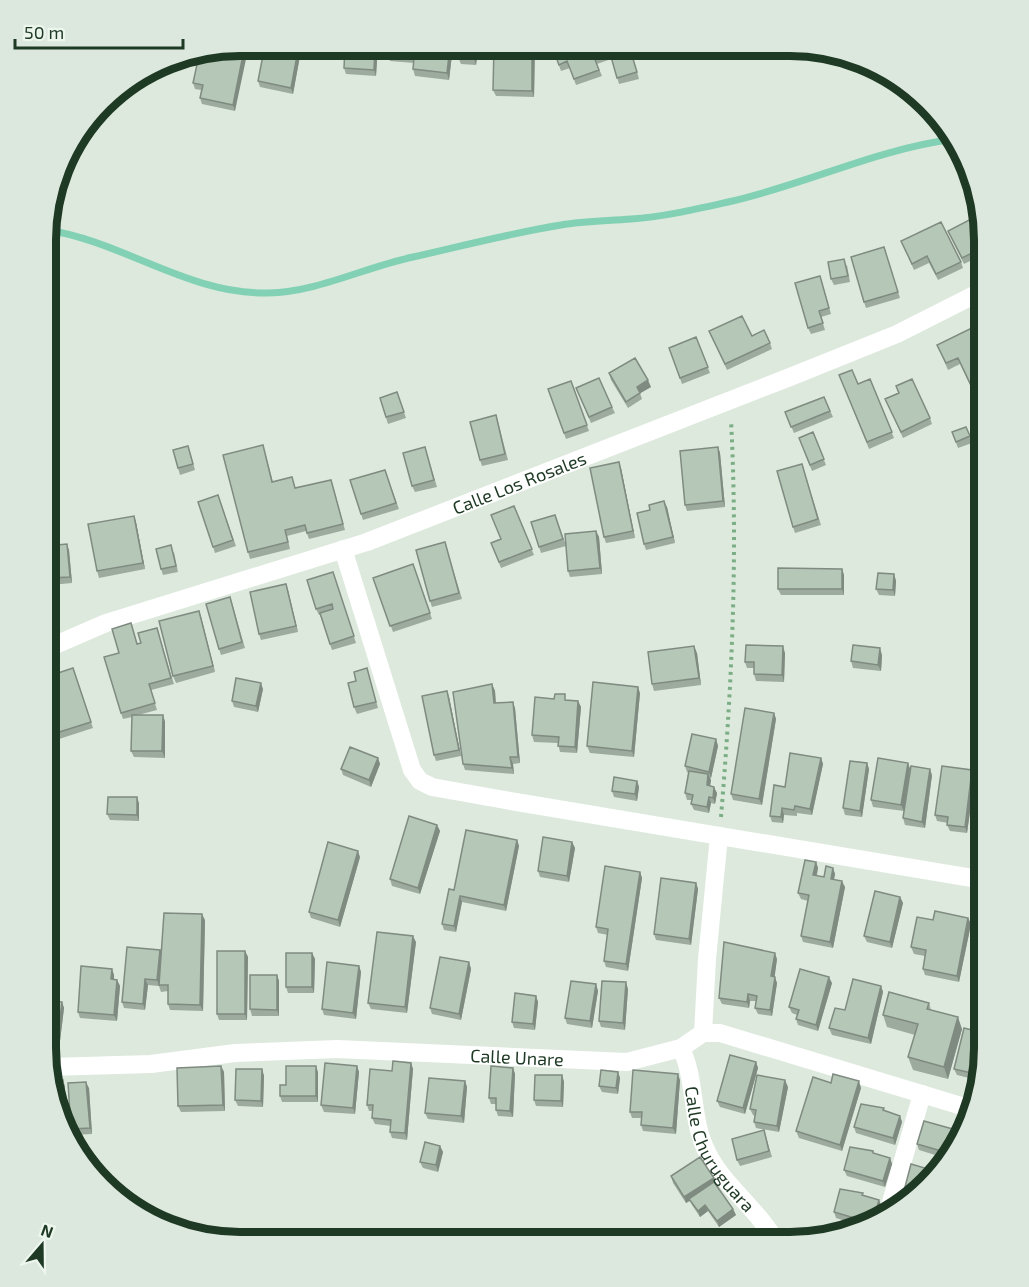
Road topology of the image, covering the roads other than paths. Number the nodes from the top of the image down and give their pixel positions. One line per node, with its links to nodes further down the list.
1 (974, 295): 2 (street, Calle Los Rosales)
2 (343, 549): 3 (street, Calle Los Rosales); 4 (street)
3 (56, 645)
4 (720, 836): 5 (street); 6 (street)
5 (973, 878)
6 (703, 1033): 7 (street, Calle Unare); 9 (street)
7 (681, 1048): 8 (street, Calle Unare); 12 (street, Calle Churuguara)
8 (57, 1067)
9 (922, 1094): 10 (street); 11 (street)
10 (963, 1107)
11 (891, 1201)
12 (769, 1231)

